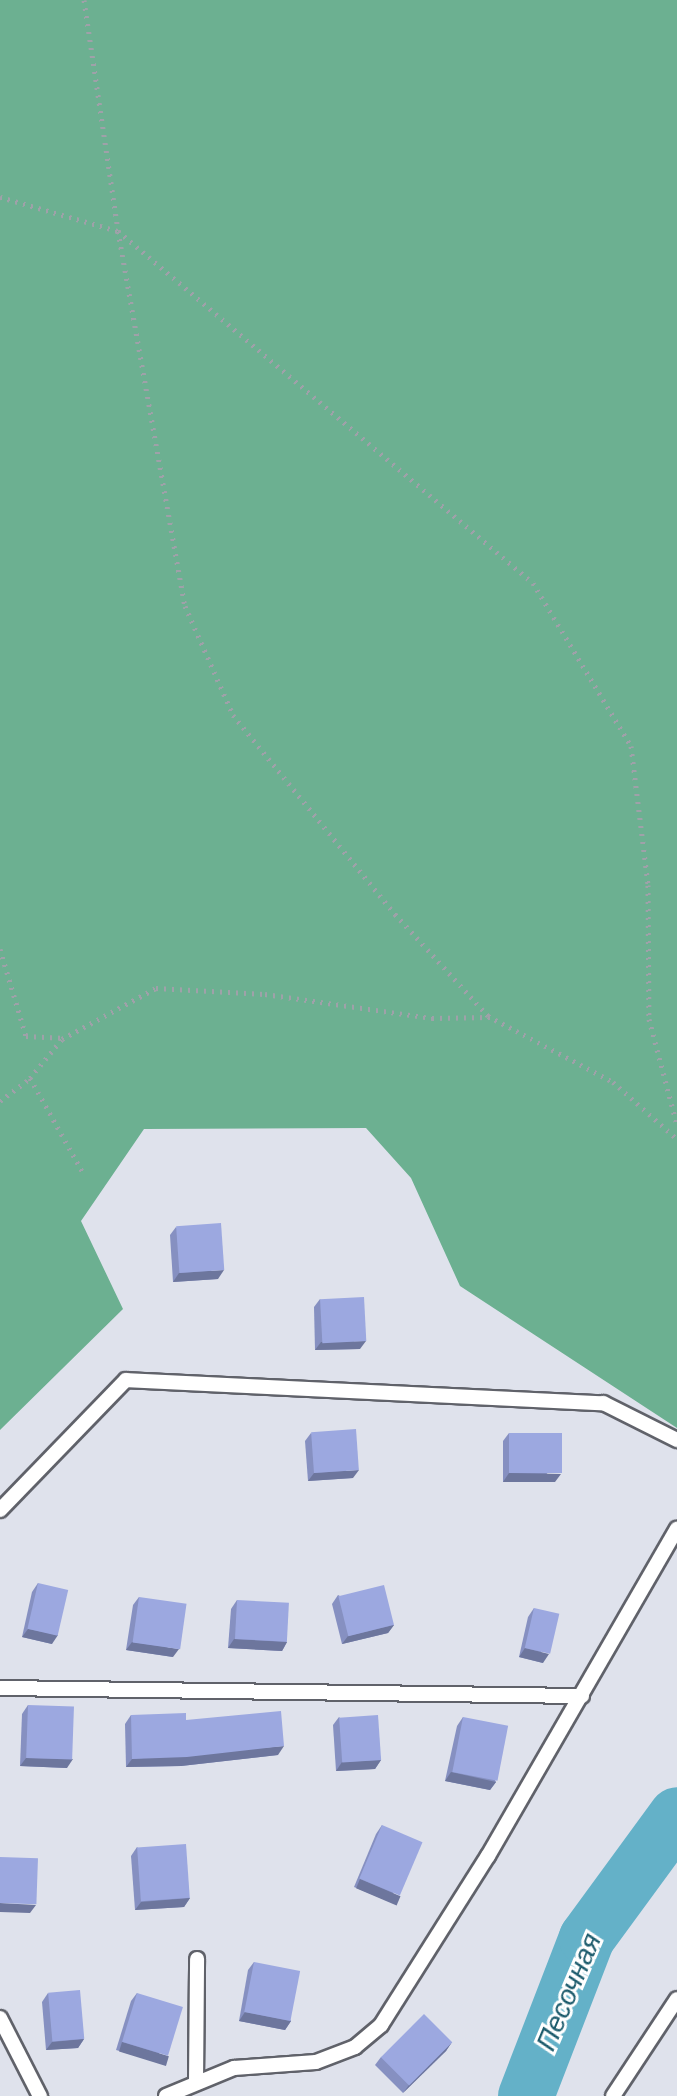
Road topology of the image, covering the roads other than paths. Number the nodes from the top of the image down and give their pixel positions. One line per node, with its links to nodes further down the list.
1 (677, 1440): 2 (lane)
2 (0, 1510)
3 (677, 1529): 5 (lane)
4 (0, 1688): 5 (lane)
5 (582, 1696): 9 (lane)
6 (197, 1959): 9 (lane)
7 (677, 1999): 12 (lane)
8 (0, 2018): 10 (lane)
9 (196, 2083): 11 (lane)
10 (40, 2096)
11 (166, 2096)
12 (613, 2096)

